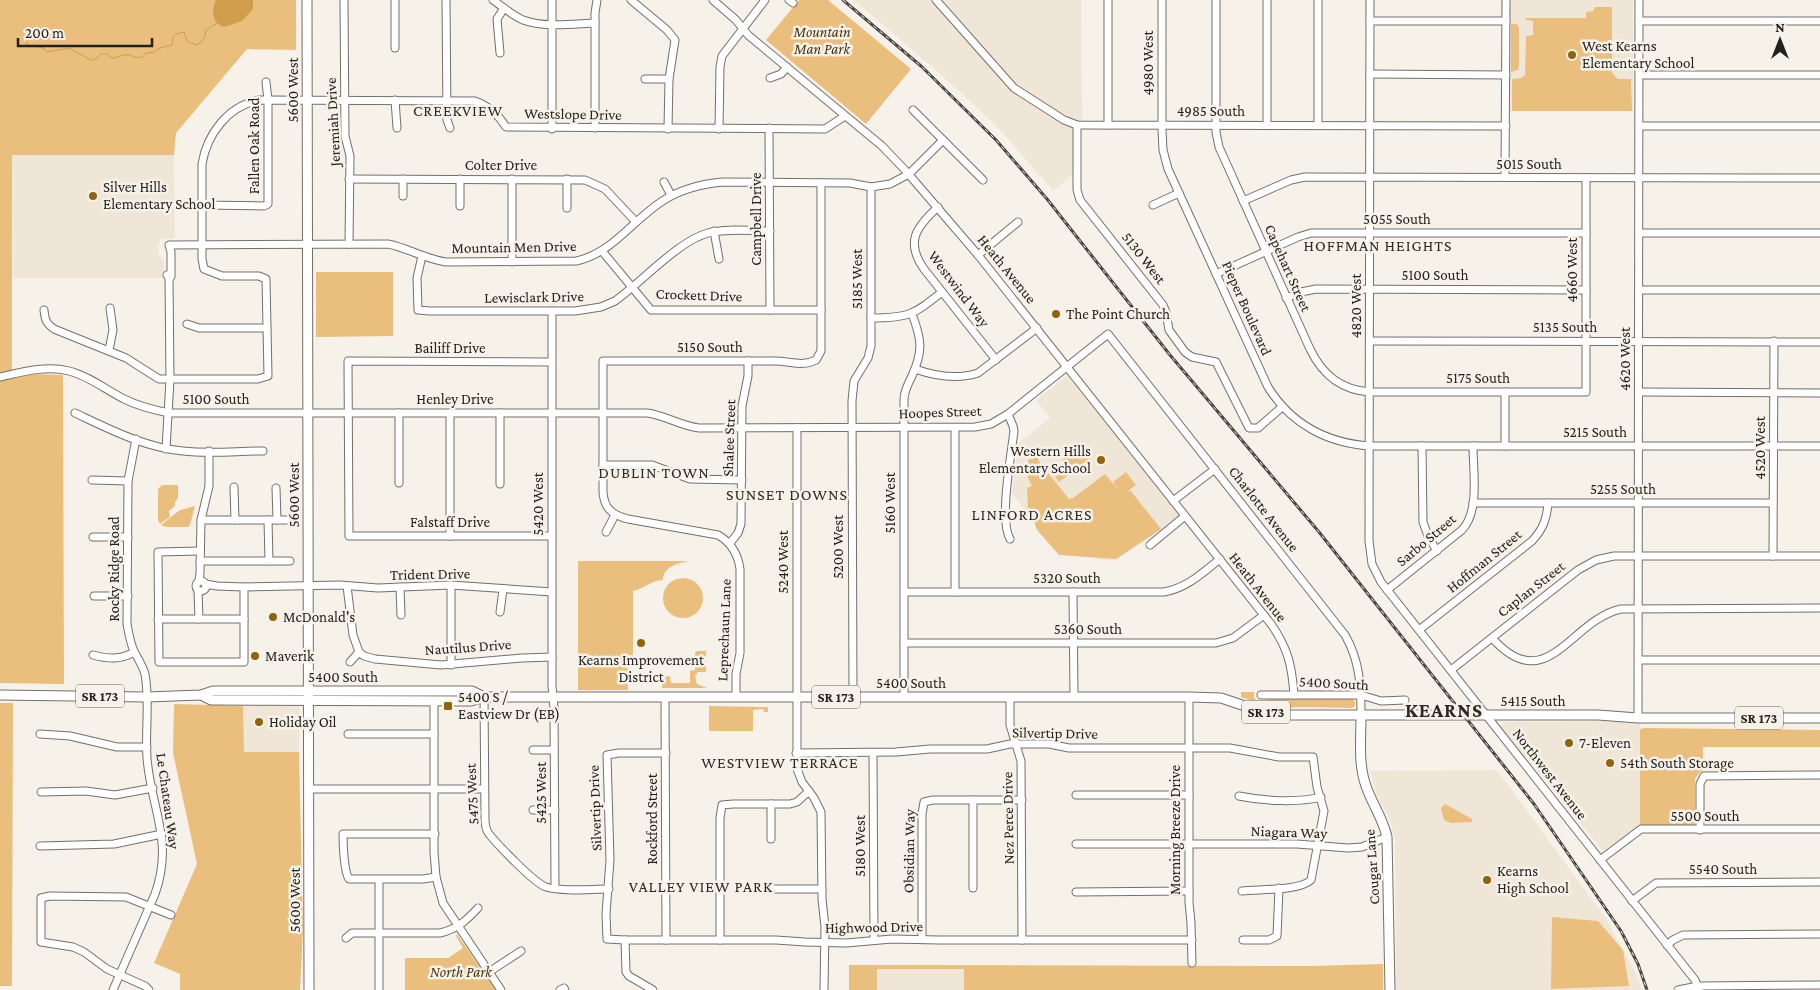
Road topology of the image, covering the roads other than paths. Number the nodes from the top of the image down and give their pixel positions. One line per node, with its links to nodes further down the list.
1 (307, 0): 40 (main road, 5600 West)
2 (344, 0): 41 (street, Jeremiah Drive)
3 (395, 0): 28 (street)
4 (446, 0): 43 (street)
5 (493, 0): 20 (street)
6 (552, 0): 26 (street)
7 (597, 0): 25 (street)
8 (631, 0): 37 (street)
9 (713, 0): 27 (street, Heath Avenue)
10 (765, 0): 27 (street)
11 (936, 0): 46 (street, 4985 South)
12 (1108, 0): 47 (street)
13 (1162, 0): 48 (street, 4980 West)
14 (1216, 0): 49 (street, Capehart Street)
15 (1267, 0): 50 (street)
16 (1318, 0): 51 (street)
17 (1370, 0): 21 (street, 4820 West)
18 (1506, 0): 22 (street)
19 (1640, 0): 23 (street, 4620 West)
20 (504, 8): 26 (street); 29 (street)
21 (1370, 21): 22 (street); 31 (street, 4820 West)
22 (1506, 21): 32 (street)
23 (1640, 21): 24 (street); 33 (street, 4620 West)
24 (1820, 21)
25 (595, 23): 26 (street); 58 (street)
26 (552, 24): 60 (street)
27 (743, 28): 30 (street, Heath Avenue); 62 (street)
28 (395, 48)
29 (500, 53)
30 (787, 67): 35 (street); 45 (street, Heath Avenue)
31 (1370, 74): 32 (street); 52 (street, 4820 West)
32 (1506, 75): 53 (street)
33 (1640, 75): 34 (street); 54 (street, 4620 West)
34 (1820, 75)
35 (770, 78)
36 (645, 79): 37 (street)
37 (668, 80): 61 (street)
38 (266, 82): 39 (street, Fallen Oak Road)
39 (268, 100): 40 (street, Westslope Drive); 84 (street, Westslope Drive); 84 (street, Fallen Oak Road)
40 (307, 100): 41 (street, Westslope Drive); 98 (main road, 5600 West)
41 (345, 100): 42 (street, Westslope Drive); 70 (street, Jeremiah Drive)
42 (395, 100): 43 (street, Westslope Drive); 56 (street)
43 (447, 100): 57 (street); 60 (street, Westslope Drive)
44 (913, 110): 63 (street)
45 (845, 116): 59 (street, Westslope Drive); 64 (street, Heath Avenue)
46 (1077, 125): 47 (street, 4985 South); 145 (street, 5130 West)
47 (1108, 125): 48 (street, 4985 South)
48 (1161, 125): 49 (street, 4985 South); 80 (street, Pieper Boulevard)
49 (1216, 125): 50 (street, 4985 South); 83 (street, Capehart Street)
50 (1267, 125): 51 (street, 4985 South)
51 (1318, 125): 52 (street, 4985 South)
52 (1370, 125): 53 (street, 4985 South); 65 (street, 4820 West)
53 (1506, 126): 66 (street)
54 (1640, 126): 55 (street); 68 (street, 4620 West)
55 (1820, 126)
56 (397, 128)
57 (450, 128)
58 (595, 128): 60 (street, Westslope Drive); 61 (street, Westslope Drive)
59 (769, 128): 62 (street, Westslope Drive); 77 (street, Campbell Drive)
60 (552, 129)
61 (668, 129): 62 (street, Westslope Drive)
62 (719, 129)
63 (943, 140): 64 (street, Mountain Men Drive); 75 (street)
64 (909, 174): 79 (street, Mountain Men Drive); 87 (street, Heath Avenue)
65 (1370, 178): 66 (street, 5015 South); 83 (street, 5015 South); 93 (street, 4820 West)
66 (1506, 178): 67 (street, 5015 South)
67 (1586, 178): 68 (street, 5015 South); 94 (street, 4660 West)
68 (1640, 178): 69 (street, 5015 South); 95 (street, 4620 West)
69 (1820, 178)
70 (349, 179): 71 (street, Colter Drive); 99 (street, Jeremiah Drive)
71 (403, 179): 72 (street, Colter Drive); 82 (street)
72 (460, 179): 73 (street, Colter Drive); 86 (street)
73 (512, 179): 74 (street, Colter Drive); 105 (street)
74 (567, 179): 88 (street); 89 (street, Colter Drive)
75 (983, 180)
76 (664, 182): 81 (street)
77 (770, 182): 78 (street, Mountain Men Drive); 81 (street, Mountain Men Drive); 92 (street, Campbell Drive)
78 (821, 183): 79 (street, Mountain Men Drive); 117 (street)
79 (871, 187): 120 (street, 5185 West)
80 (1179, 193): 85 (street); 106 (street, Pieper Boulevard)
81 (671, 195): 89 (street, Mountain Men Drive)
82 (403, 196)
83 (1243, 201): 101 (street, Capehart Street)
84 (202, 205): 97 (street, Westslope Drive)
85 (1153, 205)
86 (460, 206)
87 (938, 207): 102 (street, Heath Avenue); 112 (street, Westwind Way)
88 (567, 208)
89 (636, 222): 100 (street, Mountain Men Drive)
90 (1018, 222): 102 (street)
91 (714, 231): 92 (street, Lewisclark Drive); 104 (street); 107 (street, Lewisclark Drive)
92 (770, 231): 116 (street, Campbell Drive)
93 (1370, 232): 94 (street, 5055 South); 101 (street, 5055 South); 108 (street, 4820 West)
94 (1586, 233): 109 (street, 4660 West)
95 (1639, 233): 96 (street); 110 (street, 4620 West)
96 (1820, 233)
97 (202, 244): 98 (street, Mountain Men Drive); 122 (street, Westslope Drive); 138 (street, Mountain Men Drive)
98 (307, 244): 99 (street, Mountain Men Drive); 146 (main road, 5600 West)
99 (349, 244): 103 (street, Mountain Men Drive)
100 (602, 251): 105 (street, Mountain Men Drive); 107 (street, Crockett Drive)
101 (1266, 252): 106 (street, 5055 South); 113 (street, Capehart Street)
102 (978, 255): 123 (street, Heath Avenue)
103 (422, 256): 105 (street, Mountain Men Drive); 118 (street, Lewisclark Drive)
104 (719, 259)
105 (512, 262)
106 (1216, 274): 145 (street, Pieper Boulevard)
107 (633, 287): 116 (street, Crockett Drive); 118 (street, Lewisclark Drive)
108 (1370, 289): 109 (street, 5100 South); 113 (street, 5100 South); 125 (street, 4820 West)
109 (1586, 290): 126 (street, 4660 West)
110 (1639, 290): 111 (street); 127 (street, 4620 West)
111 (1820, 290)
112 (942, 292): 119 (street); 131 (street, Westwind Way)
113 (1286, 298): 139 (street, Capehart Street)
114 (110, 308): 130 (street)
115 (44, 310): 130 (street)
116 (770, 310): 117 (street, Crockett Drive)
117 (821, 310): 132 (street, 5150 South)
118 (552, 311): 133 (street, 5420 West)
119 (912, 314): 120 (street); 136 (street, 5160 West)
120 (871, 318): 135 (street, 5185 West)
121 (187, 324): 122 (street)
122 (267, 328): 138 (street)
123 (1036, 328): 131 (street); 134 (street, Heath Avenue)
124 (1108, 334): 134 (street, Hoopes Street); 173 (street, Charlotte Avenue)
125 (1370, 341): 126 (street, 5135 South); 139 (street, 4820 West)
126 (1586, 341): 127 (street, 5135 South); 141 (street, 4660 West)
127 (1639, 341): 128 (street, 5135 South); 142 (street, 4620 West)
128 (1774, 341): 129 (street, 5135 South); 143 (street, 4520 West)
129 (1820, 342)
130 (109, 350): 138 (street)
131 (996, 360): 136 (street)
132 (748, 361): 154 (street, 5150 South); 156 (street, Shalee Street)
133 (551, 362): 147 (street, Bailiff Drive); 148 (street, 5420 West)
134 (1067, 367): 155 (street, Hoopes Street); 181 (street, Heath Avenue)
135 (862, 369): 158 (street, 5200 West)
136 (915, 369): 159 (street, 5160 West)
137 (0, 377): 150 (street, 5100 South)
138 (170, 380): 150 (street)
139 (1370, 392): 140 (street, 5175 South); 162 (street, 4820 West)
140 (1505, 392): 141 (street, 5175 South); 165 (street)
141 (1586, 392)
142 (1639, 392): 143 (street); 166 (street, 4620 West)
143 (1774, 392): 144 (street); 167 (street, 4520 West)
144 (1820, 393)
145 (1282, 407): 162 (street, Pieper Boulevard)
146 (308, 412): 147 (street, Henley Drive); 150 (street, 5100 South); 214 (main road, 5600 West)
147 (349, 412): 151 (street, Henley Drive); 194 (street, Falstaff Drive)
148 (551, 412): 153 (street, Henley Drive); 154 (street, Henley Drive); 195 (street, 5420 West)
149 (76, 413): 161 (street)
150 (169, 413): 169 (street)
151 (399, 413): 152 (street, Henley Drive); 177 (street)
152 (450, 413): 153 (street, Henley Drive); 194 (street)
153 (500, 413): 178 (street)
154 (603, 413): 156 (street, Hoopes Street); 172 (street)
155 (1008, 414): 160 (street, Hoopes Street); 198 (street)
156 (742, 428): 157 (street, Hoopes Street); 175 (street, Shalee Street)
157 (797, 428): 158 (street, Hoopes Street); 257 (street, 5240 West)
158 (851, 428): 159 (street, Hoopes Street); 258 (street, 5200 West)
159 (904, 428): 160 (street, Hoopes Street); 220 (street, 5160 West)
160 (955, 428): 221 (street)
161 (136, 439): 169 (street); 176 (street, Rocky Ridge Road)
162 (1370, 446): 163 (street, 5215 South); 202 (street, 4820 West)
163 (1422, 446): 164 (street, 5215 South); 203 (street)
164 (1473, 446): 165 (street, 5215 South); 182 (street, Sarbo Street)
165 (1505, 446): 166 (street, 5215 South)
166 (1639, 446): 167 (street, 5215 South); 184 (street, 4620 West)
167 (1774, 446): 168 (street, 5215 South); 185 (street, 4520 West)
168 (1820, 446)
169 (166, 448): 170 (street)
170 (209, 452): 171 (street); 188 (street)
171 (264, 452)
172 (603, 465): 175 (street); 186 (street)
173 (1215, 468): 181 (street); 249 (street, Charlotte Avenue)
174 (92, 480): 176 (street)
175 (742, 480): 199 (street, Shalee Street)
176 (128, 481): 197 (street, Rocky Ridge Road)
177 (399, 483)
178 (500, 484)
179 (234, 487): 189 (street)
180 (276, 488): 191 (street)
181 (1174, 501): 187 (street, Heath Avenue)
182 (1473, 503): 183 (street, 5255 South); 203 (street, Sarbo Street)
183 (1548, 503): 184 (street, 5255 South); 233 (street, Hoffman Street)
184 (1639, 503): 185 (street, 5255 South); 204 (street, 4620 West)
185 (1773, 503): 205 (street, 4520 West)
186 (615, 515): 193 (street); 199 (street)
187 (1186, 516): 200 (street); 207 (street, Heath Avenue)
188 (201, 520): 189 (street); 201 (street)
189 (235, 520): 190 (street)
190 (268, 520): 191 (street); 209 (street)
191 (277, 520): 192 (street)
192 (292, 520)
193 (606, 532)
194 (450, 536): 195 (street, Falstaff Drive)
195 (552, 536): 219 (street, 5420 West)
196 (93, 537): 197 (street)
197 (128, 537): 224 (street, Rocky Ridge Road)
198 (1010, 539)
199 (730, 543): 256 (street, Leprechaun Lane)
200 (1150, 545)
201 (200, 551): 208 (street); 230 (street)
202 (1370, 551): 218 (street, Northwest Avenue)
203 (1437, 551): 218 (street, Sarbo Street)
204 (1639, 556): 205 (street, Caplan Street); 225 (street, 4620 West); 234 (street, Caplan Street)
205 (1773, 556): 206 (street, Caplan Street)
206 (1820, 556)
207 (1220, 559): 222 (street, 5320 South); 229 (street, Heath Avenue)
208 (200, 561): 209 (street); 212 (street)
209 (269, 561): 210 (street)
210 (290, 561)
211 (451, 585): 216 (street, Trident Drive); 217 (street, Trident Drive); 244 (street)
212 (202, 586): 213 (street, Trident Drive); 231 (street)
213 (244, 586): 214 (street, Trident Drive); 232 (street)
214 (308, 586): 215 (street, Trident Drive); 246 (main road, 5600 West)
215 (347, 586): 216 (street, Trident Drive); 238 (street)
216 (400, 587): 228 (street)
217 (502, 590): 219 (street, Trident Drive); 227 (street)
218 (1388, 590): 233 (street, Northwest Avenue)
219 (552, 592): 240 (street, 5420 West)
220 (904, 592): 221 (street, 5320 South); 235 (street, 5160 West)
221 (955, 592): 222 (street, 5320 South)
222 (1074, 592): 236 (street)
223 (94, 596): 224 (street)
224 (128, 596): 237 (street, Rocky Ridge Road)
225 (1639, 608): 226 (street); 234 (street); 241 (street, 4620 West)
226 (1820, 608)
227 (500, 612)
228 (401, 615)
229 (1264, 615): 236 (street, 5360 South); 248 (street, Heath Avenue)
230 (158, 619): 231 (street); 232 (street)
231 (199, 619): 232 (street)
232 (244, 619)
233 (1419, 630): 245 (street, Northwest Avenue)
234 (1492, 638): 245 (street, Caplan Street)
235 (904, 643): 236 (street, 5360 South); 259 (street, 5160 West)
236 (1074, 643): 261 (street)
237 (134, 652): 239 (street); 251 (street, Rocky Ridge Road)
238 (359, 652): 243 (street); 244 (street, Nautilus Drive)
239 (94, 655)
240 (552, 657): 244 (street, Nautilus Drive); 254 (street, 5420 West)
241 (1640, 660): 242 (street); 268 (street, 4620 West)
242 (1820, 660)
243 (350, 662)
244 (451, 665)
245 (1451, 670): 266 (street, Northwest Avenue)
246 (308, 691): 252 (main road, 5400 South / SR 173); 253 (main road, 5400 South / SR 173); 264 (main road, 5600 West)
247 (1261, 695): 248 (street, 5400 South)
248 (1294, 695): 249 (street, 5400 South)
249 (1361, 695): 263 (street, 5400 South); 267 (street, Charlotte Avenue)
250 (0, 696): 251 (main road, 5400 South / SR 173)
251 (147, 696): 252 (main road, 5400 South / SR 173); 274 (street, Le Chateau Way)
252 (201, 696): 264 (main road, 5400 South / SR 173)
253 (484, 697): 254 (main road, 5400 South / SR 173); 265 (main road, 5400 South / SR 173); 285 (street, 5475 West)
254 (553, 697): 255 (main road, 5400 South / SR 173); 277 (street, 5425 West)
255 (665, 697): 256 (main road, 5400 South / SR 173); 279 (street, Rockford Street)
256 (736, 697): 257 (main road, 5400 South / SR 173)
257 (796, 697): 258 (main road, 5400 South / SR 173); 280 (street, 5240 West)
258 (852, 697): 259 (main road, 5400 South / SR 173)
259 (904, 697): 260 (main road, 5400 South / SR 173)
260 (1010, 697): 261 (main road, 5400 South / SR 173); 273 (street, Nez Perce Drive)
261 (1074, 697): 262 (main road, 5400 South / SR 173)
262 (1189, 697): 267 (main road, 5415 South / SR 173); 275 (street, Morning Breeze Drive)
263 (1405, 700)
264 (308, 701): 265 (main road, 5400 South / SR 173); 283 (main road, 5600 West)
265 (434, 701): 272 (street)
266 (1486, 715): 267 (main road, 5415 South / SR 173); 268 (main road, 5415 South / SR 173); 307 (street, Northwest Avenue)
267 (1361, 716): 301 (main road, Cougar Lane)
268 (1638, 718): 269 (main road, 5415 South / SR 173)
269 (1820, 718)
270 (40, 734): 274 (street)
271 (348, 734): 272 (street)
272 (434, 734): 284 (street)
273 (1017, 744): 275 (street, Silvertip Drive); 278 (street, Silvertip Drive); 293 (street, Nez Perce Drive)
274 (147, 747): 282 (street, Le Chateau Way)
275 (1189, 748): 289 (street, Morning Breeze Drive); 291 (street, Silvertip Drive)
276 (533, 750): 277 (street)
277 (554, 750): 296 (street, 5425 West)
278 (873, 752): 280 (street, Silvertip Drive); 328 (street, 5180 West)
279 (666, 753): 314 (street, Silvertip Drive); 331 (street, Rockford Street)
280 (796, 753): 286 (street, 5240 West)
281 (1820, 775): 298 (street)
282 (153, 788): 287 (street); 299 (street, Le Chateau Way)
283 (309, 789): 284 (street); 348 (main road, 5600 West)
284 (434, 789): 285 (street); 300 (street)
285 (484, 789): 311 (street, 5475 West)
286 (809, 791): 294 (street); 316 (street, 5240 West)
287 (41, 792)
288 (1076, 795): 289 (street)
289 (1189, 795): 304 (street, Morning Breeze Drive)
290 (1239, 796): 291 (street)
291 (1321, 797): 305 (street)
292 (973, 800): 293 (street, Obsidian Way); 312 (street); 329 (street, Obsidian Way)
293 (1022, 800): 333 (street, Nez Perce Drive)
294 (771, 804): 302 (street); 332 (street)
295 (533, 810): 296 (street)
296 (554, 810): 311 (street, 5425 West)
297 (1820, 829): 298 (street, 5500 South)
298 (1700, 830): 307 (street, 5500 South)
299 (162, 834): 306 (street); 321 (street, Le Chateau Way)
300 (435, 834): 308 (street); 309 (street)
301 (1387, 837): 305 (street, Niagara Way); 355 (main road, Cougar Lane)
302 (771, 839)
303 (1076, 844): 304 (street, Niagara Way)
304 (1189, 844): 305 (street, Niagara Way); 319 (street, Morning Breeze Drive)
305 (1317, 845): 313 (street)
306 (40, 846)
307 (1600, 860): 320 (street, Northwest Avenue)
308 (436, 877): 309 (street); 324 (street)
309 (379, 880): 325 (street)
310 (1820, 882): 320 (street, 5540 South)
311 (555, 888): 314 (street)
312 (973, 888)
313 (1279, 888): 317 (street); 335 (street)
314 (608, 889): 330 (street, Highwood Drive)
315 (772, 889): 316 (street)
316 (822, 889): 336 (street, 5240 West)
317 (1242, 891)
318 (1076, 892): 319 (street)
319 (1189, 892): 334 (street, Morning Breeze Drive)
320 (1632, 901): 337 (street, Northwest Avenue)
321 (149, 906): 323 (street); 341 (street, Le Chateau Way); 341 (street)
322 (478, 908): 324 (street)
323 (171, 916)
324 (458, 927): 325 (street); 340 (street)
325 (379, 933): 327 (street); 349 (street)
326 (1820, 934): 337 (street)
327 (346, 938)
328 (874, 939): 329 (street, Highwood Drive); 336 (street, Highwood Drive)
329 (922, 939): 333 (street, Highwood Drive)
330 (625, 940): 331 (street, Highwood Drive); 353 (street)
331 (666, 940): 332 (street, Highwood Drive)
332 (720, 940): 336 (street, Highwood Drive)
333 (1022, 940): 334 (street, Highwood Drive)
334 (1192, 940): 339 (street, Morning Breeze Drive)
335 (1242, 940)
336 (825, 942): 354 (street, 5240 West)
337 (1667, 945): 344 (street, Northwest Avenue)
338 (521, 951): 340 (street)
339 (1192, 963)
340 (489, 972): 350 (street)
341 (119, 975): 346 (street, Le Chateau Way); 347 (street)
342 (1820, 985): 345 (street)
343 (1752, 987): 344 (street); 345 (street)
344 (1699, 988): 356 (street)
345 (1803, 988)
346 (113, 990)
347 (149, 990)
348 (309, 990)
349 (379, 990)
350 (501, 990)
351 (560, 990): 352 (street)
352 (565, 990)
353 (653, 990)
354 (824, 990)
355 (1390, 990)
356 (1678, 990)

